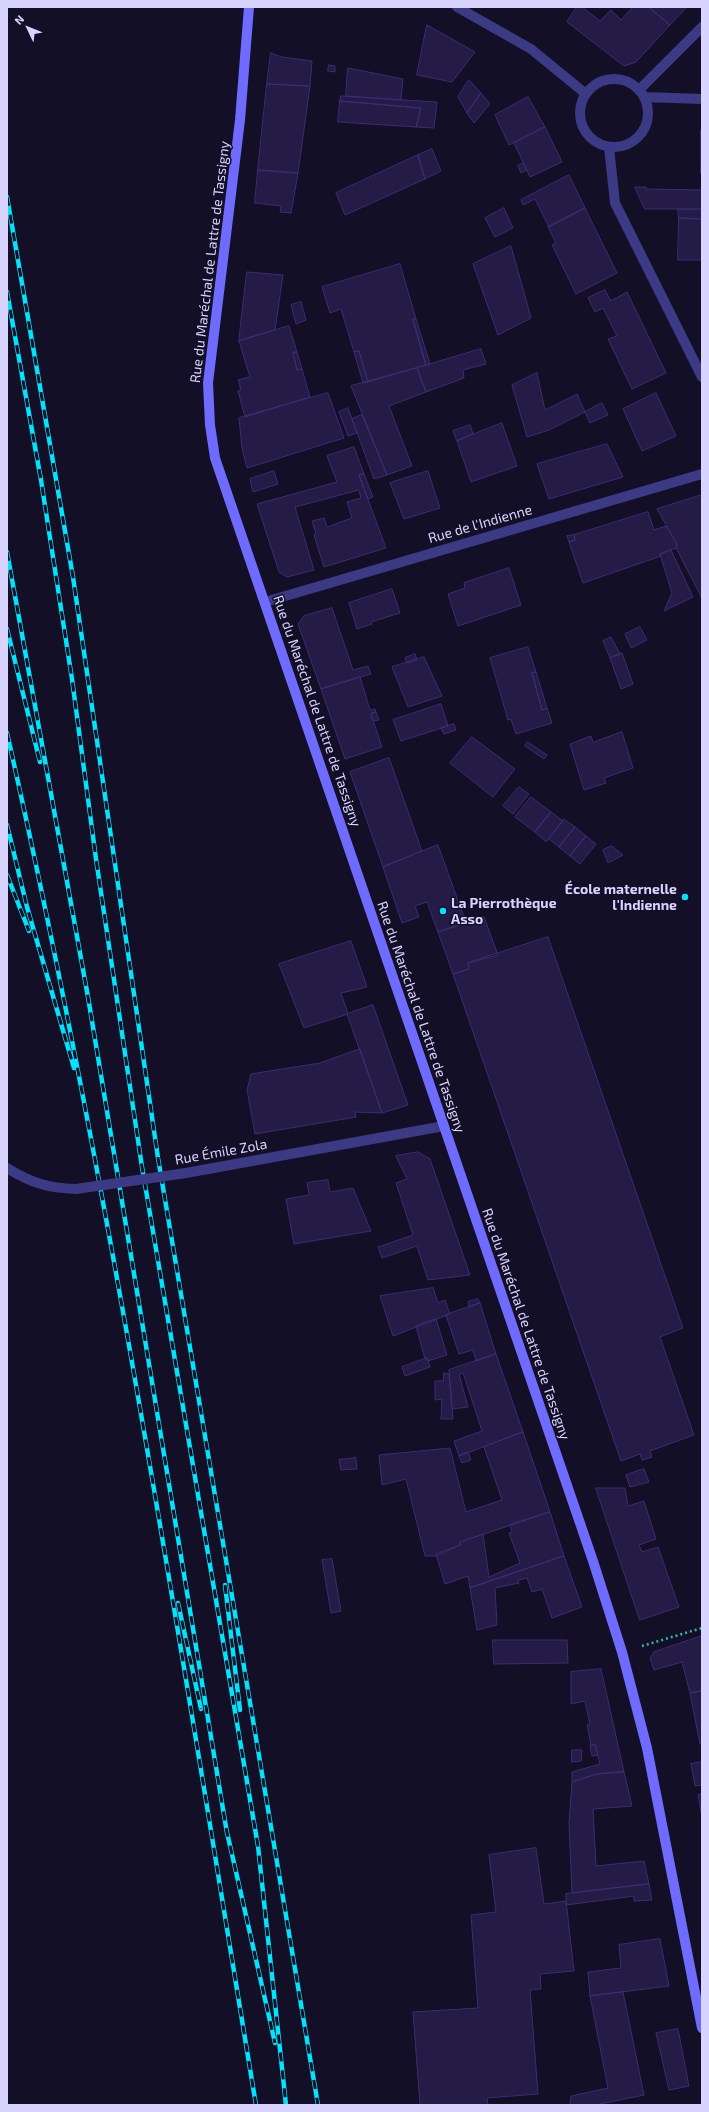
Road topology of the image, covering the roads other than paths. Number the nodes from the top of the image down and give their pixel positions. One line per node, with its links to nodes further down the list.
1 (249, 7): 10 (main road, Rue du Maréchal de Lattre de Tassigny)
2 (457, 7): 5 (street)
3 (702, 27): 4 (street)
4 (642, 93): 5 (street); 6 (street); 7 (street)
5 (586, 94): 7 (street)
6 (702, 99)
7 (609, 147): 8 (street)
8 (702, 376)
9 (702, 474): 10 (street, Rue de l'Indienne)
10 (265, 602): 11 (main road, Rue du Maréchal de Lattre de Tassigny)
11 (444, 1126): 12 (street, Rue Émile Zola, bridge); 13 (main road, Rue du Maréchal de Lattre de Tassigny)
12 (7, 1168)
13 (702, 2028)

